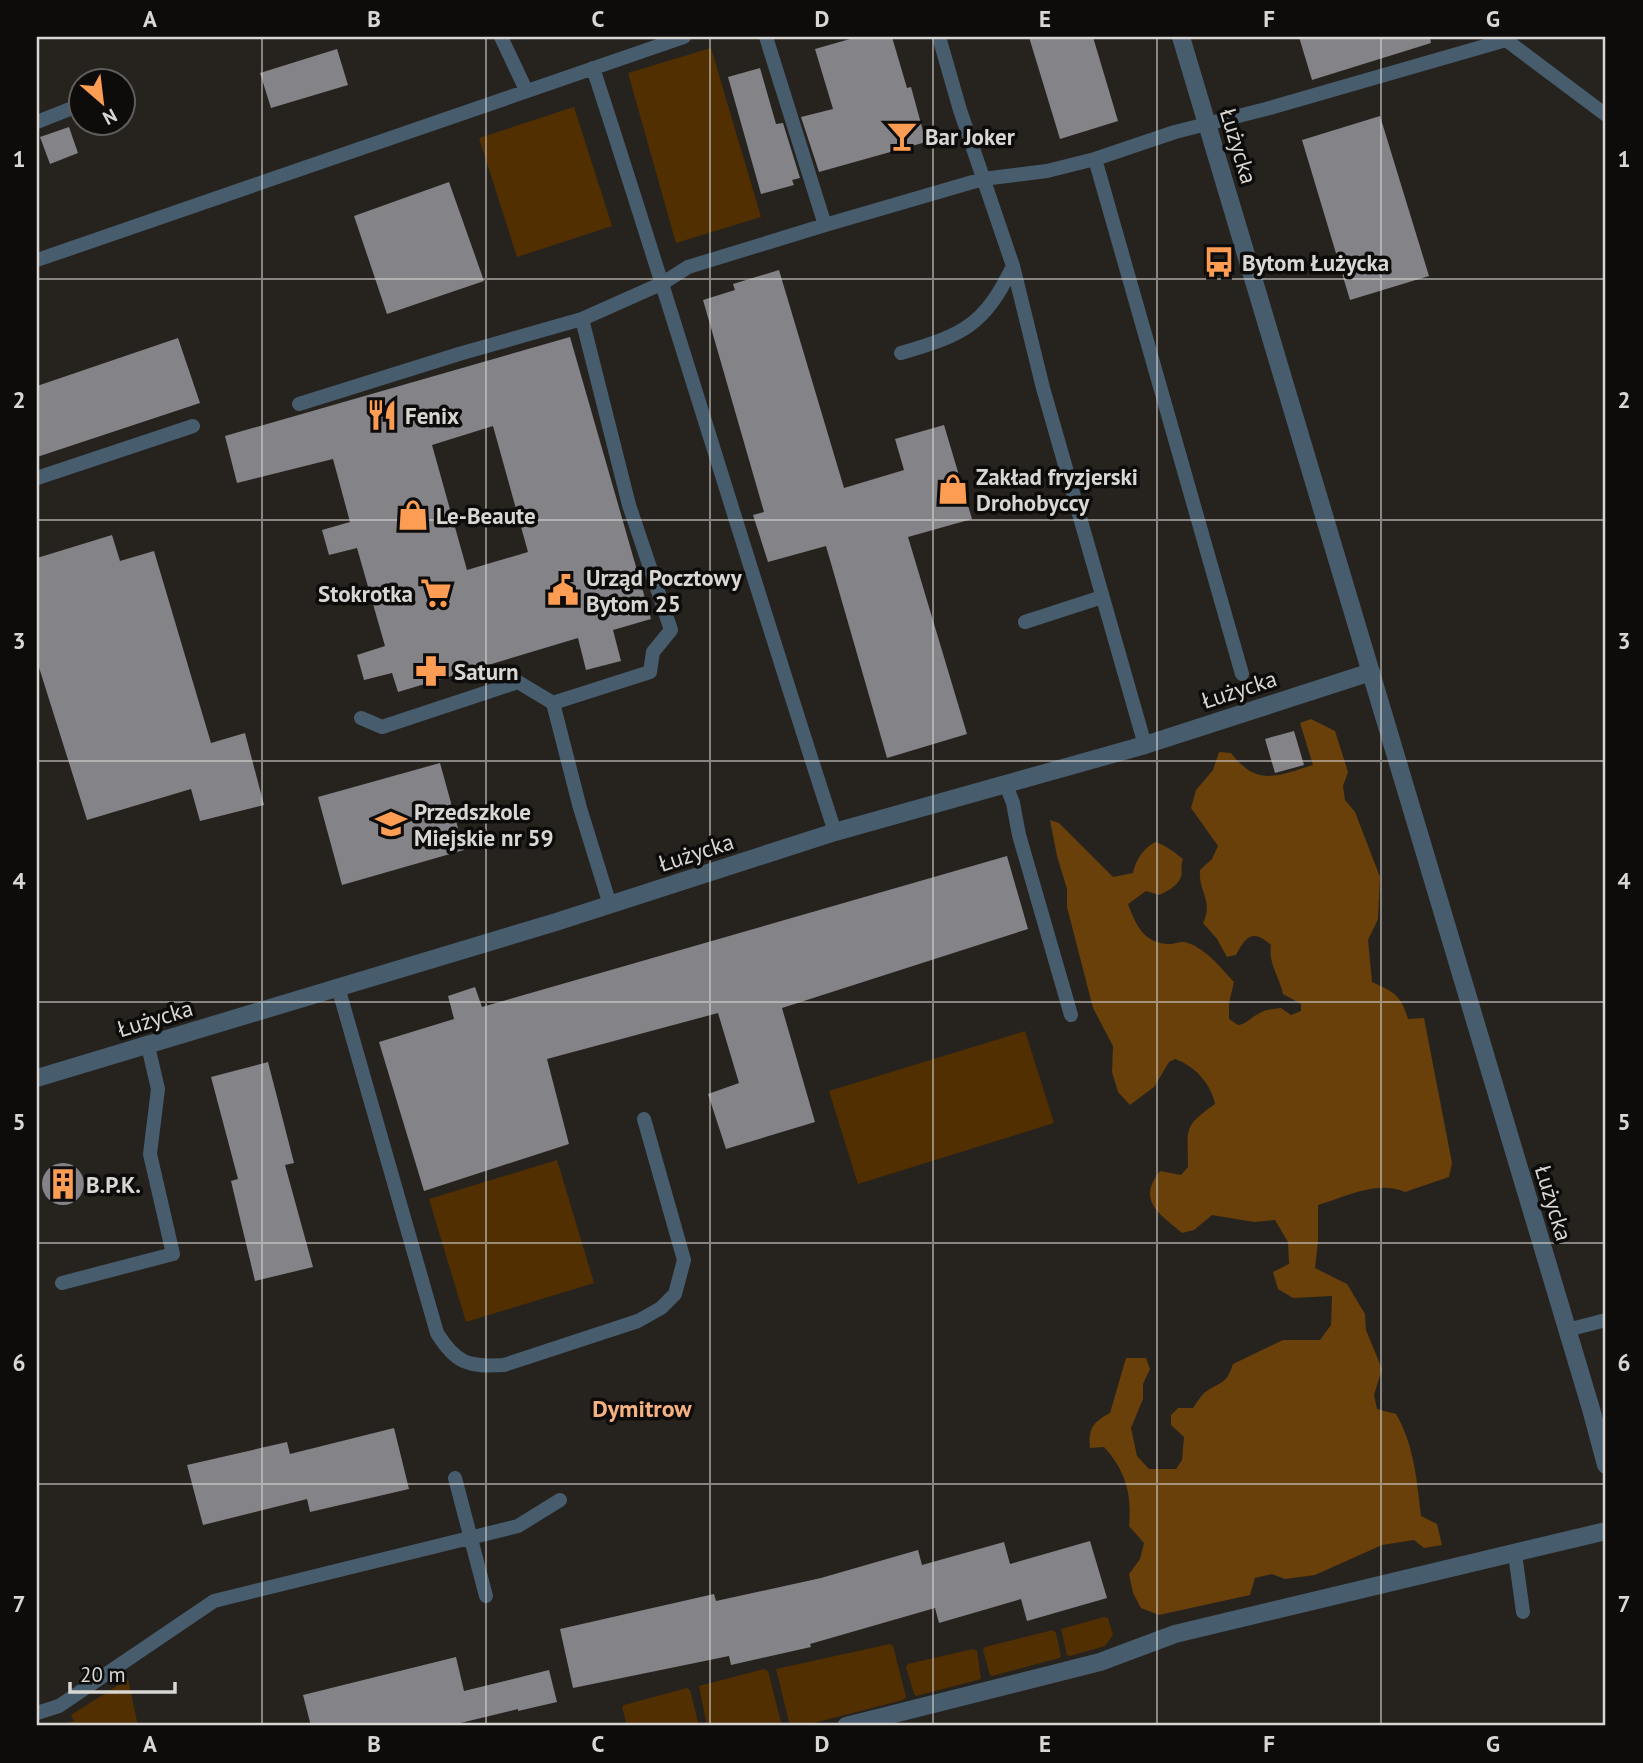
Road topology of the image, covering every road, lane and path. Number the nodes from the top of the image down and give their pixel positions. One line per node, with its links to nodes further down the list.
1 (500, 37): 7 (lane)
2 (684, 37): 6 (lane)
3 (765, 37): 14 (lane)
4 (939, 37): 13 (lane)
5 (1181, 37): 11 (street, Łużycka)
6 (593, 68): 7 (lane); 17 (lane)
7 (526, 90): 15 (lane)
8 (66, 111): 10 (lane)
9 (1606, 115): 11 (lane)
10 (37, 122)
11 (1206, 124): 12 (lane); 25 (street, Łużycka)
12 (1095, 159): 13 (lane); 26 (lane)
13 (983, 179): 14 (lane); 16 (lane)
14 (825, 225): 17 (lane)
15 (37, 260)
16 (1013, 266): 19 (lane); 23 (lane)
17 (663, 283): 18 (lane); 31 (lane)
18 (582, 319): 20 (lane); 27 (lane)
19 (901, 353)
20 (299, 404)
21 (193, 426): 22 (lane)
22 (37, 478)
23 (1102, 597): 24 (lane); 29 (lane)
24 (1025, 622)
25 (1371, 672): 29 (street, Łużycka); 40 (street, Łużycka)
26 (1242, 674)
27 (553, 703): 28 (lane); 32 (lane)
28 (361, 718)
29 (1145, 745): 30 (street, Łużycka)
30 (1006, 785): 31 (street, Łużycka); 34 (lane)
31 (835, 832): 32 (street, Łużycka)
32 (610, 905): 33 (street, Łużycka)
33 (338, 987): 35 (street, Łużycka); 37 (lane)
34 (1071, 1015)
35 (148, 1046): 36 (street, Łużycka); 38 (lane)
36 (37, 1078)
37 (644, 1119)
38 (62, 1283)
39 (1606, 1320): 40 (lane)
40 (1567, 1330): 41 (street, Łużycka)
41 (1606, 1465)
42 (455, 1478): 45 (lane)
43 (561, 1500): 45 (lane)
44 (1606, 1531): 46 (street)
45 (472, 1536): 47 (lane); 49 (lane)
46 (1515, 1554): 48 (lane); 50 (street)
47 (485, 1596)
48 (1523, 1612)
49 (37, 1713)
50 (846, 1726)

